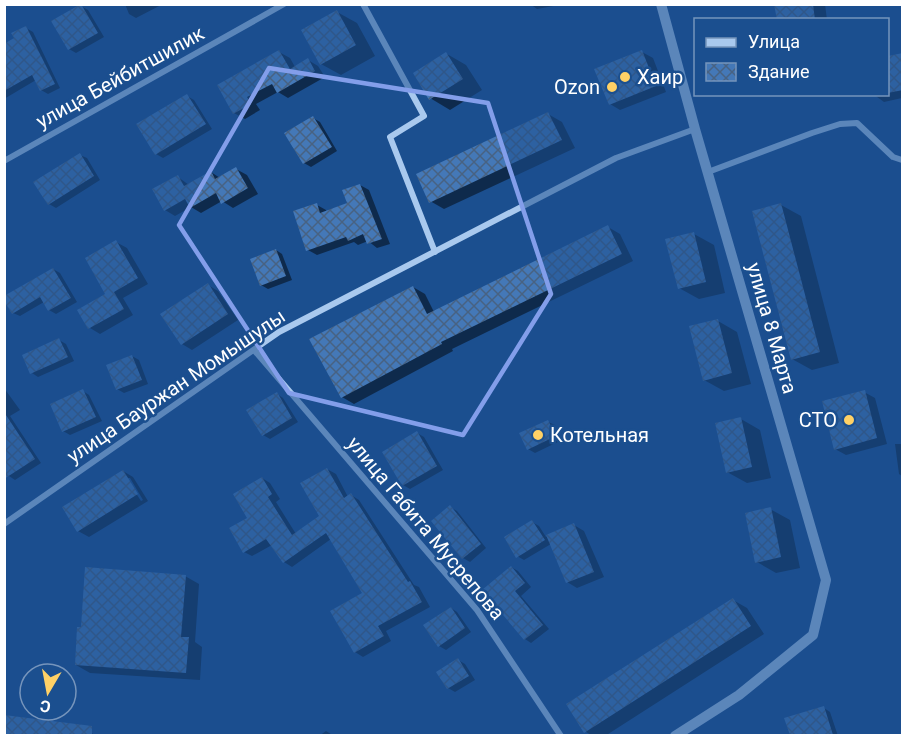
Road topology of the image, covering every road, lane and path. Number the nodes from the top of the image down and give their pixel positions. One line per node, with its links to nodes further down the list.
1 (284, 4): 6 (street, улица Бейбитшилик)
2 (363, 4): 8 (street)
3 (661, 4): 4 (street, улица 8 Марта)
4 (695, 129): 7 (street, улица 8 Марта); 8 (street, улица Бауржан Момышулы)
5 (903, 160): 7 (street)
6 (4, 161)
7 (708, 172): 11 (street, улица 8 Марта)
8 (435, 252): 9 (street, улица Бауржан Момышулы)
9 (254, 350): 10 (street, улица Бауржан Момышулы); 12 (street, улица Габита Мусрепова)
10 (4, 525)
11 (682, 734)
12 (561, 735)

